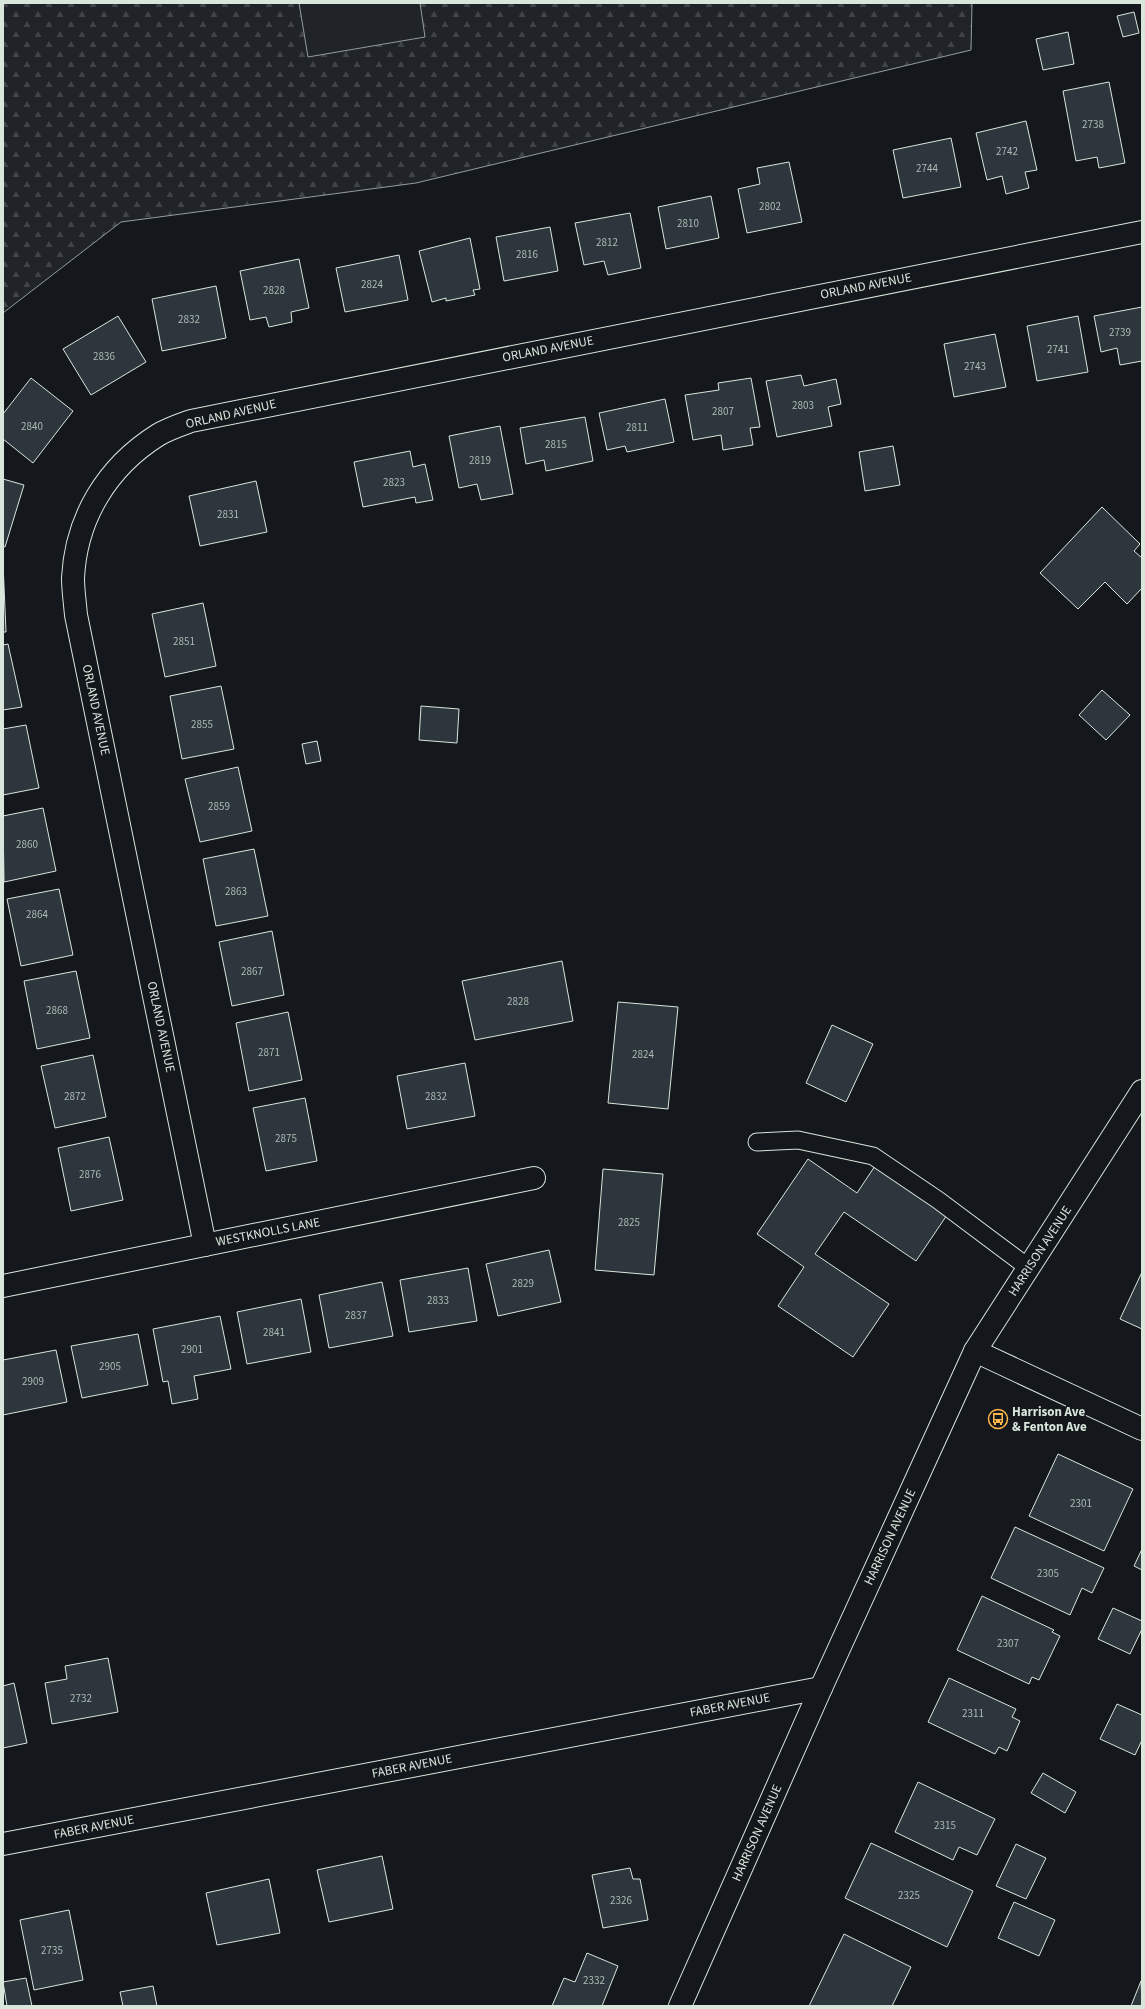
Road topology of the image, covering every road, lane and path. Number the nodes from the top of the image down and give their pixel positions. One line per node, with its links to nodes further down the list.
1 (1142, 232): 5 (street, ORLAND AVENUE)
2 (1142, 1091): 6 (street, HARRISON AVENUE)
3 (757, 1142): 6 (lane)
4 (534, 1178): 5 (street, WESTKNOLLS LANE)
5 (206, 1244): 7 (street, WESTKNOLLS LANE)
6 (1029, 1268): 8 (street, HARRISON AVENUE)
7 (3, 1286)
8 (975, 1351): 9 (street); 10 (street, HARRISON AVENUE)
9 (1142, 1430)
10 (821, 1688): 11 (street, FABER AVENUE); 12 (street, HARRISON AVENUE)
11 (3, 1844)
12 (680, 2006)

